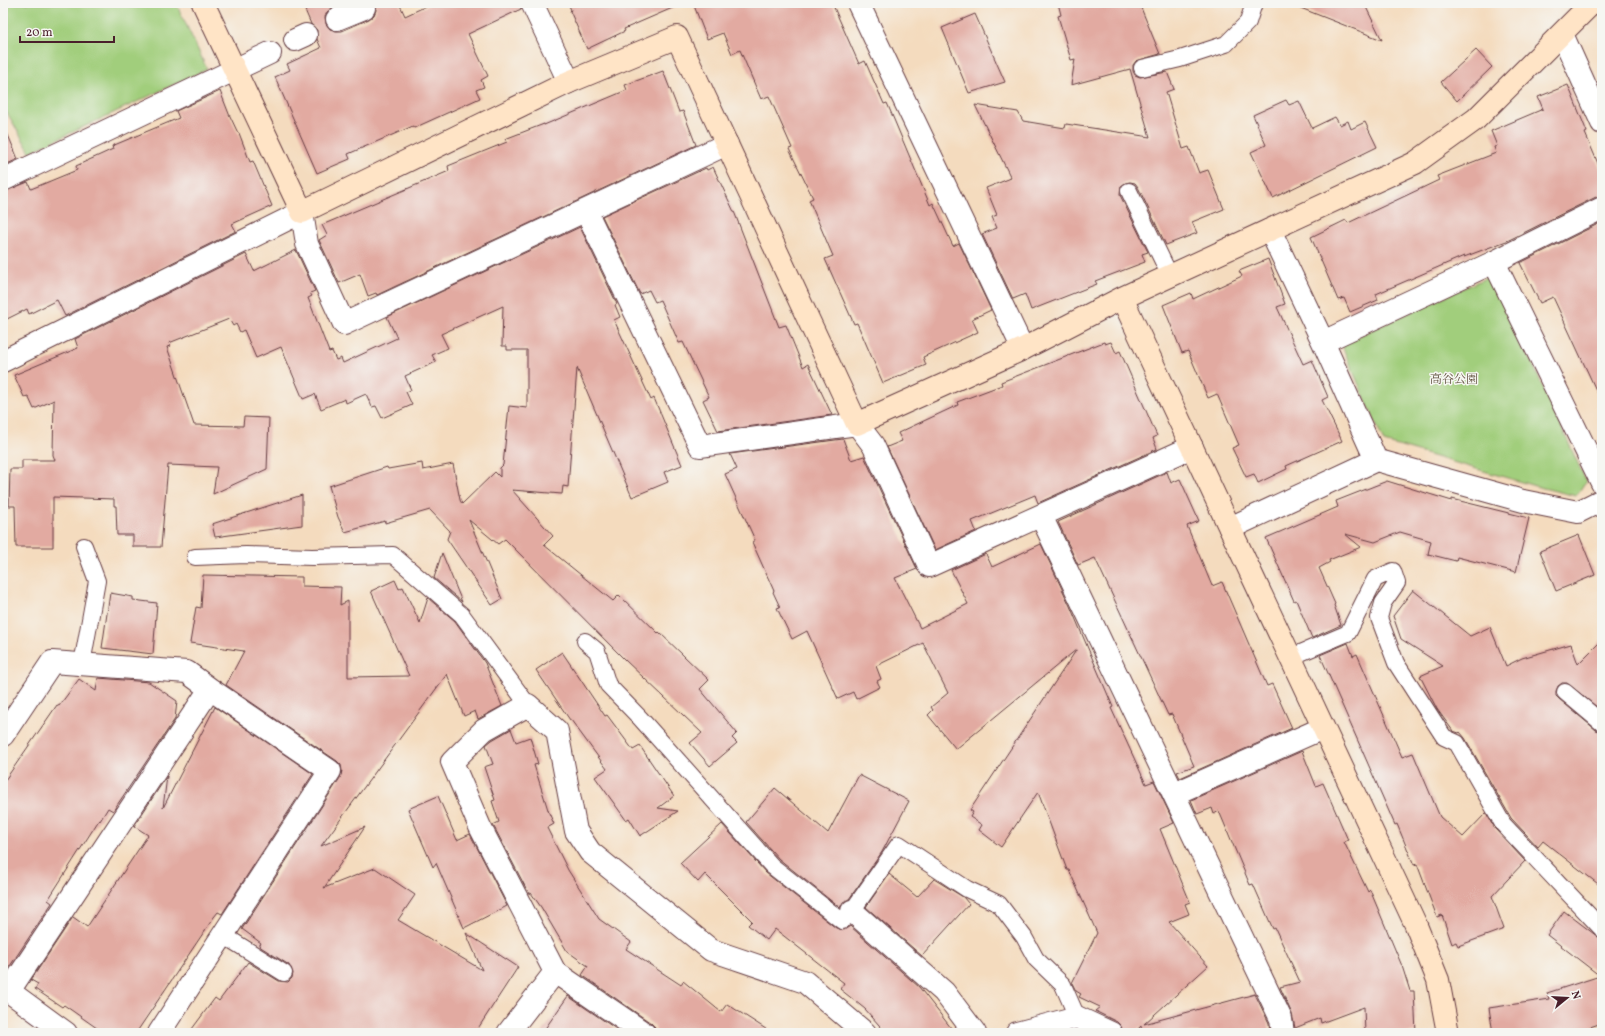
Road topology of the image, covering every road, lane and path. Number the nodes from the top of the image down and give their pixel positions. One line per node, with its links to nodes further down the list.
1 (203, 3): 11 (street)
2 (532, 3): 12 (street)
3 (1254, 3): 10 (lane)
4 (1592, 3): 8 (street)
5 (862, 4): 25 (street)
6 (367, 5): 7 (street)
7 (337, 19)
8 (1562, 34): 13 (street); 20 (street)
9 (270, 52): 11 (street)
10 (1142, 68)
11 (236, 69): 15 (street); 19 (street)
12 (569, 82): 14 (street); 19 (street)
13 (1602, 123)
14 (727, 144): 18 (street); 27 (street)
15 (3, 180)
16 (1128, 191): 22 (lane)
17 (1602, 208): 21 (street)
18 (586, 211): 19 (street); 27 (street)
19 (302, 212): 26 (street)
20 (1270, 230): 22 (street); 24 (street)
21 (1494, 262): 24 (street); 30 (street)
22 (1170, 276): 23 (street)
23 (1122, 298): 25 (street); 28 (street)
24 (1323, 342): 29 (street)
25 (1023, 350): 27 (street)
26 (3, 361)
27 (858, 424): 32 (street)
28 (1192, 447): 32 (street); 33 (street)
29 (1376, 460): 31 (street); 33 (street)
30 (1602, 483)
31 (1602, 500)
32 (1041, 516): 45 (street)
33 (1230, 528): 37 (street)
34 (84, 546): 38 (lane)
35 (195, 557): 41 (lane)
36 (585, 641): 46 (lane)
37 (1291, 657): 43 (street); 47 (lane)
38 (82, 664): 39 (street); 44 (street)
39 (210, 689): 48 (street); 51 (street)
40 (1565, 692): 42 (lane)
41 (528, 705): 49 (street); 57 (street)
42 (1602, 723)
43 (1323, 728): 45 (street); 62 (street)
44 (3, 735)
45 (1174, 794): 61 (street)
46 (852, 911): 52 (lane); 58 (street)
47 (1602, 929)
48 (223, 935): 50 (lane); 54 (street)
49 (555, 972): 55 (street); 56 (street)
50 (284, 973)
51 (6, 989): 53 (street)
52 (1077, 1017): 59 (street); 60 (street)
53 (66, 1033)
54 (159, 1033)
55 (508, 1033)
56 (644, 1033)
57 (865, 1033)
58 (975, 1033)
59 (1017, 1033)
60 (1111, 1033)
61 (1283, 1033)
62 (1448, 1033)

